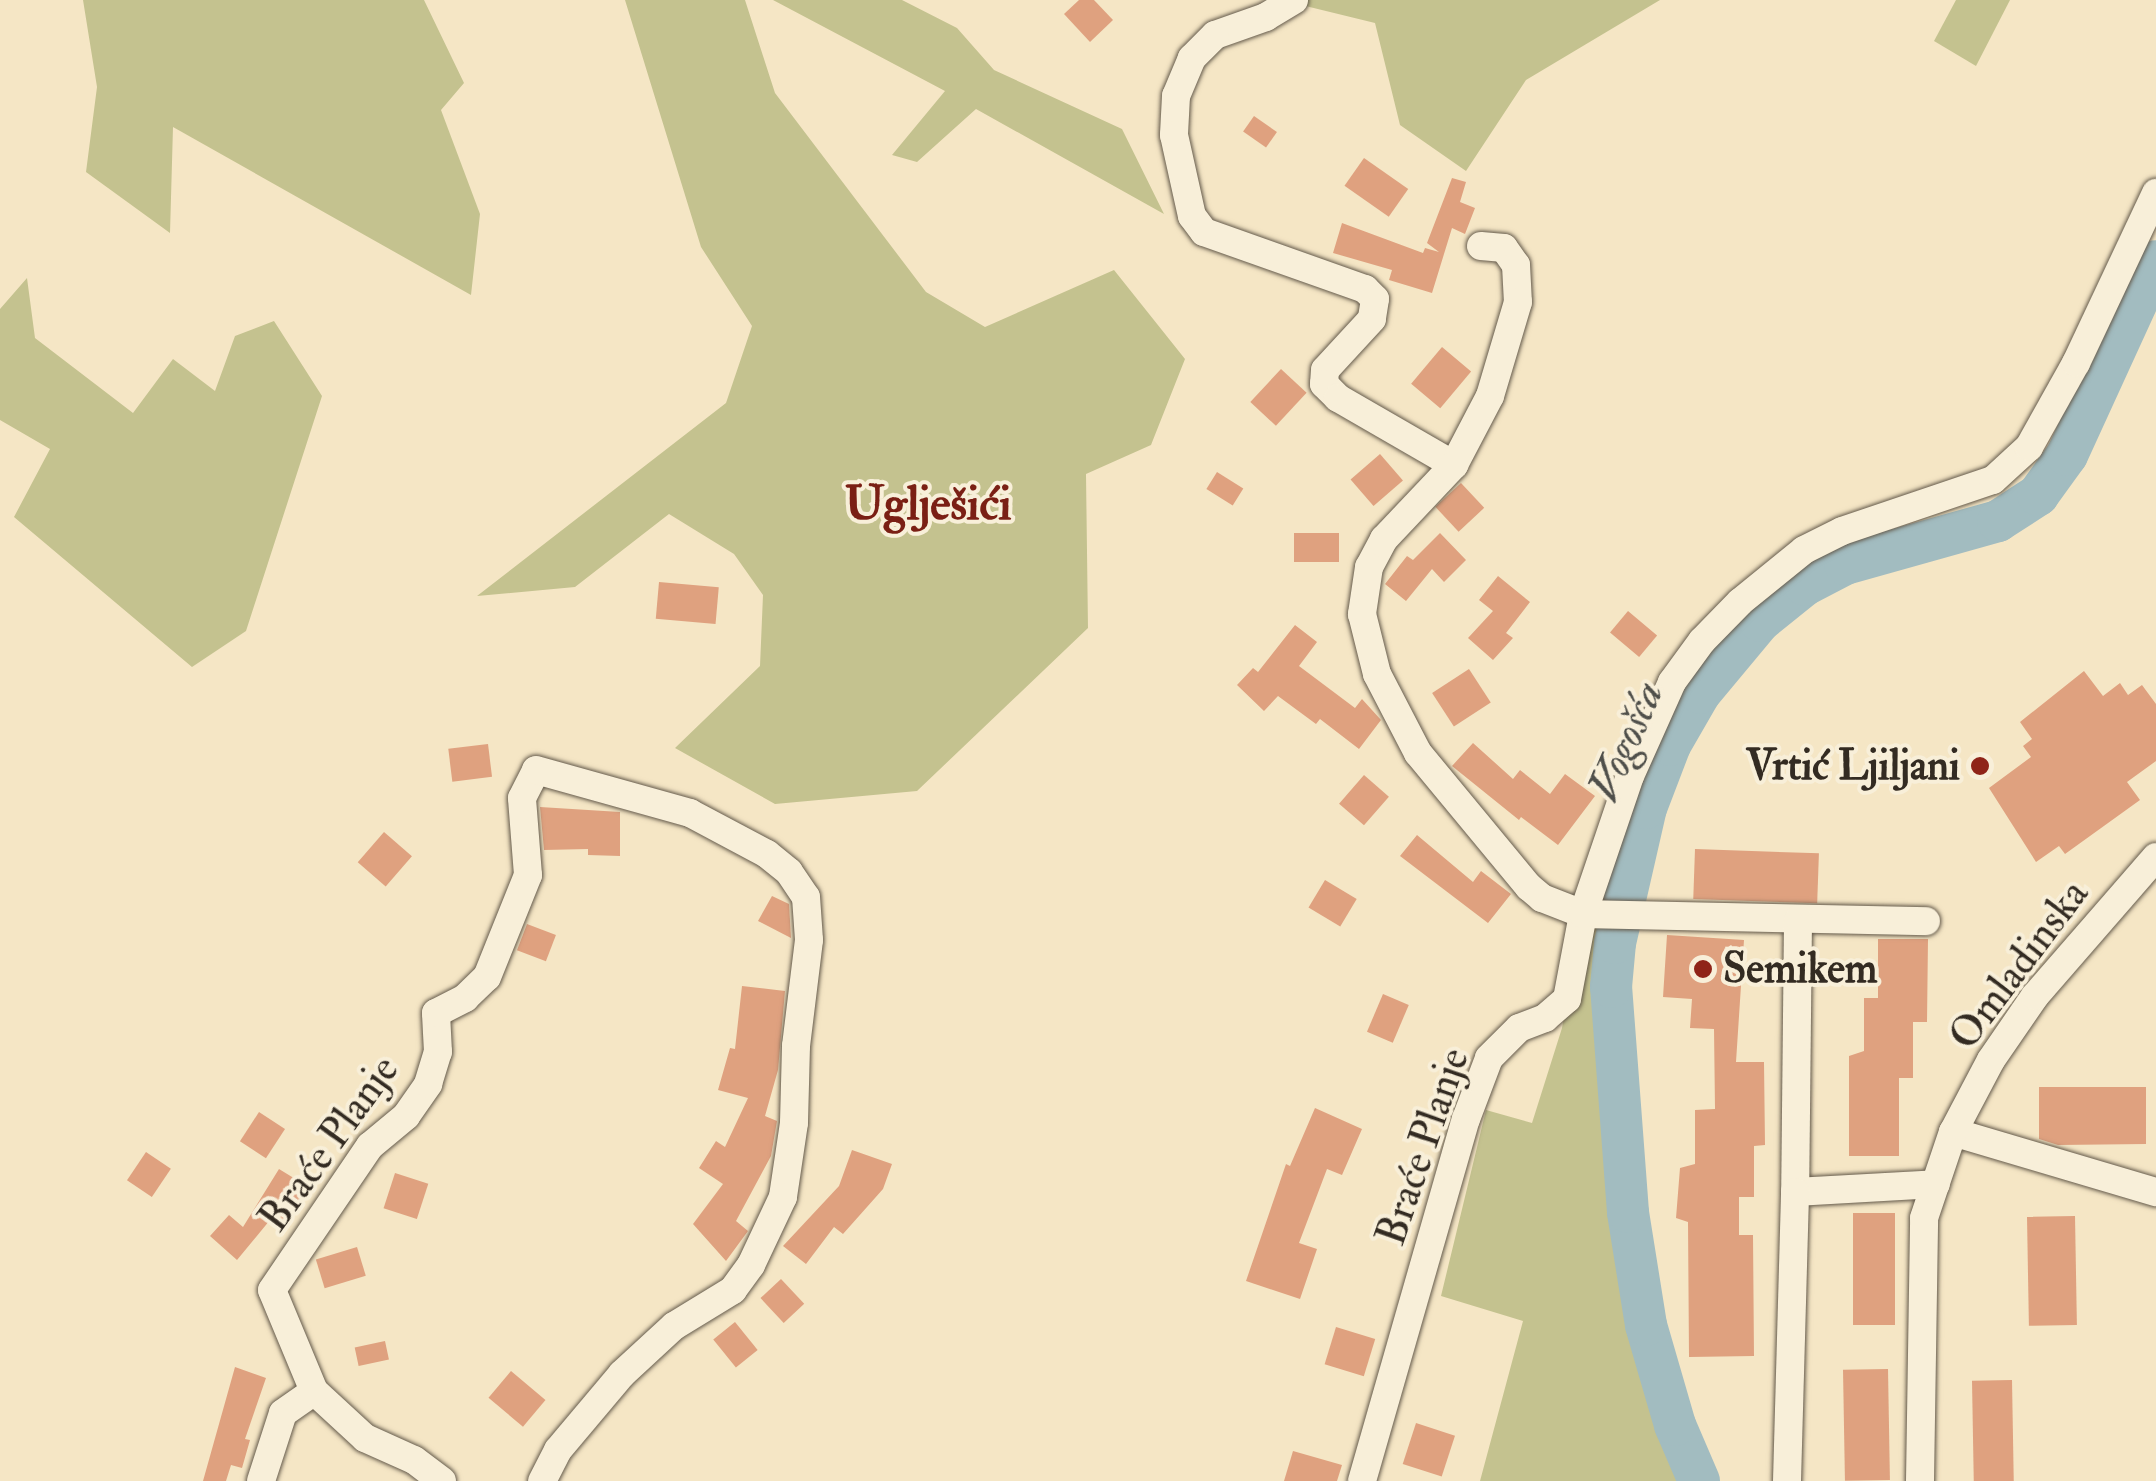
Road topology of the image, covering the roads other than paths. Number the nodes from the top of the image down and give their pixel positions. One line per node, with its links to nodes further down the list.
1 (1294, 0): 4 (street)
2 (2156, 193): 6 (street, Braće Planje)
3 (1481, 246): 4 (street)
4 (1454, 464): 6 (street)
5 (2156, 857): 9 (street, Omladinska)
6 (1593, 914): 7 (street); 17 (street, Braće Planje)
7 (1798, 920): 8 (street); 12 (street)
8 (1926, 921)
9 (1954, 1132): 10 (street); 11 (street, Omladinska)
10 (2151, 1182)
11 (1936, 1184): 12 (street); 19 (street, Omladinska)
12 (1795, 1192): 18 (street)
13 (314, 1391): 14 (street); 15 (street, Braće Planje); 16 (street, Braće Planje)
14 (261, 1481)
15 (442, 1481)
16 (542, 1481)
17 (1362, 1481)
18 (1786, 1481)
19 (1920, 1481)

